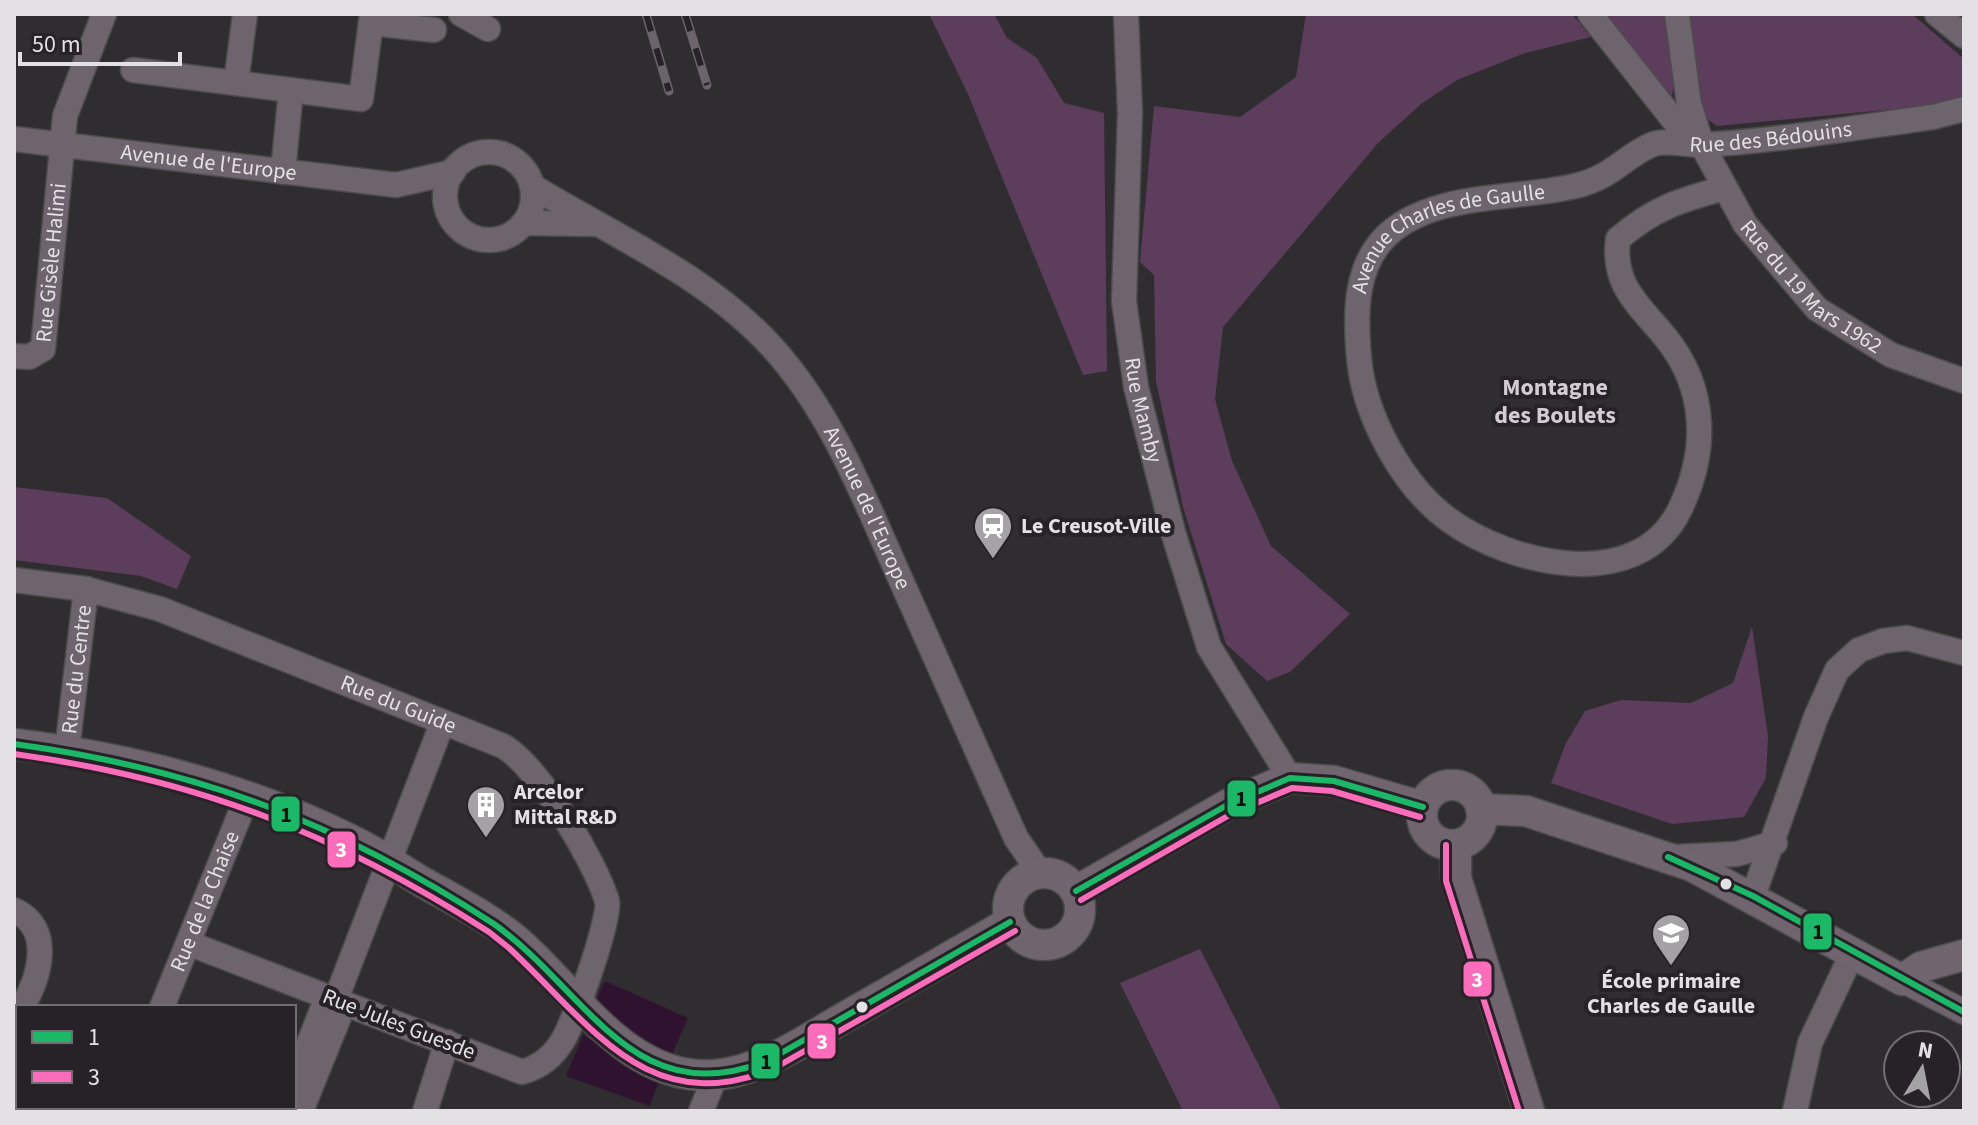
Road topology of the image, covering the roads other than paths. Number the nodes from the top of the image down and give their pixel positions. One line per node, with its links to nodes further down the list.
1 (104, 14): 17 (street, Rue Gisèle Halimi)
2 (245, 14): 13 (street)
3 (461, 14): 9 (street)
4 (1126, 14): 35 (street, Rue Mamby)
5 (1590, 14): 18 (street, Rue des Bédouins)
6 (1677, 14): 18 (street)
7 (1937, 14): 11 (street)
8 (371, 18): 10 (street); 14 (street)
9 (488, 29)
10 (434, 30)
11 (1964, 36)
12 (133, 70): 13 (street)
13 (236, 83): 14 (street)
14 (291, 90): 19 (street)
15 (1964, 109): 18 (street, Rue des Bédouins)
16 (14, 139): 17 (street, Avenue de l'Europe)
17 (64, 145): 19 (street, Avenue de l'Europe); 27 (street, Rue Gisèle Halimi)
18 (1702, 145): 23 (street, Rue du 19 Mars 1962); 23 (street, Avenue Charles de Gaulle)
19 (283, 172): 21 (street, Avenue de l'Europe)
20 (453, 172): 21 (street, Avenue de l'Europe); 22 (street); 24 (street)
21 (404, 185): 24 (street, Avenue de l'Europe)
22 (532, 186): 25 (street); 26 (street, Avenue de l'Europe)
23 (1725, 188): 28 (street, Rue du 19 Mars 1962)
24 (448, 211): 25 (street)
25 (524, 223): 26 (street, Avenue de l'Europe)
26 (594, 224): 43 (street, Avenue de l'Europe)
27 (14, 356)
28 (1964, 381)
29 (21, 585): 30 (street, Rue du Guide)
30 (86, 589): 32 (street, Rue du Guide); 34 (street, Rue du Centre)
31 (1964, 653): 39 (street)
32 (442, 724): 42 (street); 53 (street, Rue du Guide)
33 (14, 744): 34 (main road)
34 (67, 751): 36 (main road)
35 (1290, 778): 37 (main road); 44 (main road)
36 (247, 797): 42 (main road); 48 (street, Rue de la Chaise)
37 (1423, 807): 38 (main road); 40 (main road)
38 (1481, 809): 40 (main road); 41 (main road)
39 (1775, 843): 41 (street); 45 (street)
40 (1456, 845): 63 (main road)
41 (1668, 857): 45 (main road)
42 (389, 861): 52 (street); 53 (main road)
43 (1040, 873): 44 (main road); 47 (main road)
44 (1084, 886): 47 (main road)
45 (1753, 896): 49 (main road)
46 (23, 915): 54 (street)
47 (1010, 922): 58 (main road)
48 (188, 943): 52 (street, Rue Jules Guesde); 55 (street, Rue de la Chaise)
49 (1853, 952): 51 (main road); 64 (street)
50 (1964, 955): 51 (main road)
51 (1902, 980): 56 (street)
52 (336, 999): 57 (street, Rue Jules Guesde); 59 (street); 60 (street)
53 (578, 1003): 57 (street, Rue Jules Guesde); 58 (main road)
54 (22, 1005)
55 (163, 1005)
56 (1964, 1012)
57 (447, 1042): 61 (street)
58 (716, 1075): 62 (street)
59 (296, 1076)
60 (301, 1111)
61 (425, 1111)
62 (701, 1111)
63 (1529, 1111)
64 (1795, 1111)

